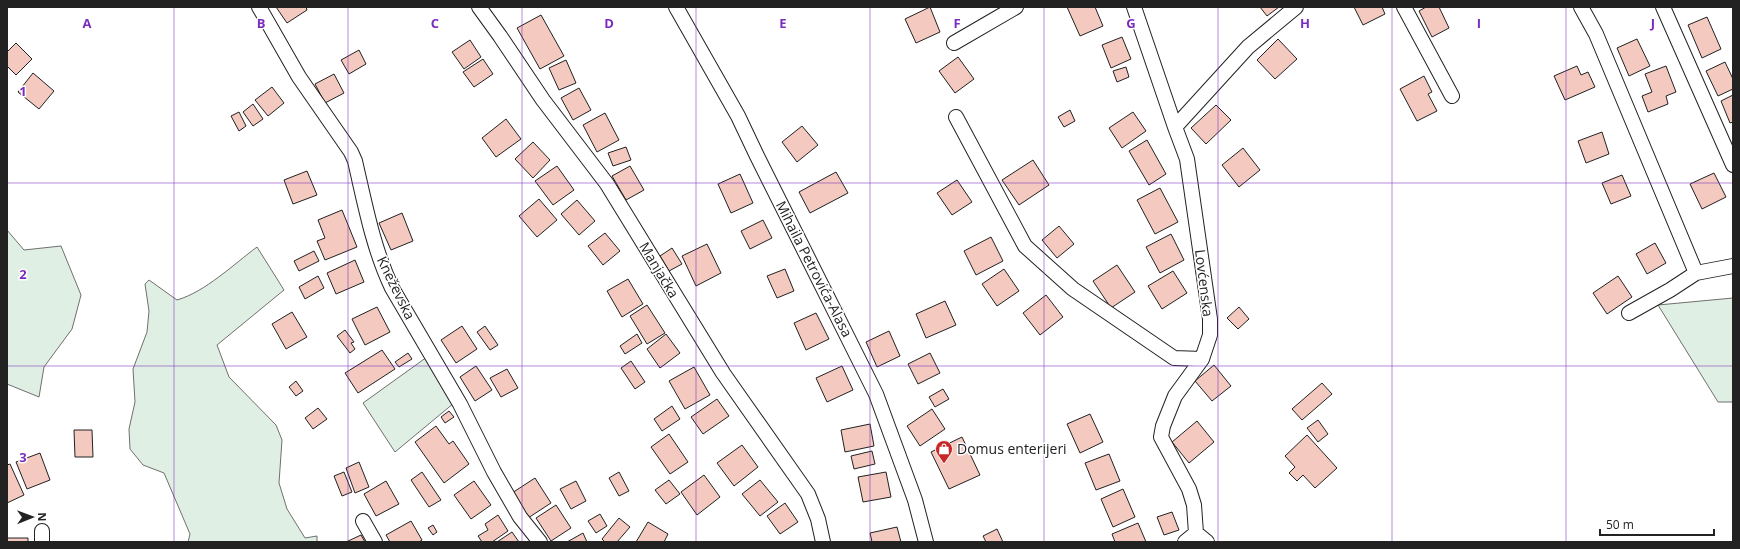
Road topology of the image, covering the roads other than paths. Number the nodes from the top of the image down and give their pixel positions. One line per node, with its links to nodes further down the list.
1 (259, 7): 22 (street, Kneževska)
2 (479, 7): 23 (street, Manjačka)
3 (676, 7): 24 (street, Mihaila Petrovića-Alasa)
4 (1016, 7): 10 (street)
5 (1134, 7): 13 (street, Lovćenska)
6 (1296, 7): 13 (street)
7 (1404, 7): 11 (street)
8 (1582, 7): 16 (street)
9 (1663, 7): 14 (street)
10 (954, 43)
11 (1452, 96)
12 (956, 118): 18 (street)
13 (1175, 127): 18 (street, Lovćenska)
14 (1733, 165)
15 (1733, 266): 16 (street)
16 (1696, 272): 17 (street)
17 (1629, 313)
18 (1202, 359): 20 (street, Lovćenska)
19 (363, 520): 21 (street)
20 (1196, 533): 25 (street); 26 (street)
21 (375, 542)
22 (540, 542)
23 (823, 542)
24 (926, 542)
25 (1185, 542)
26 (1208, 542)

